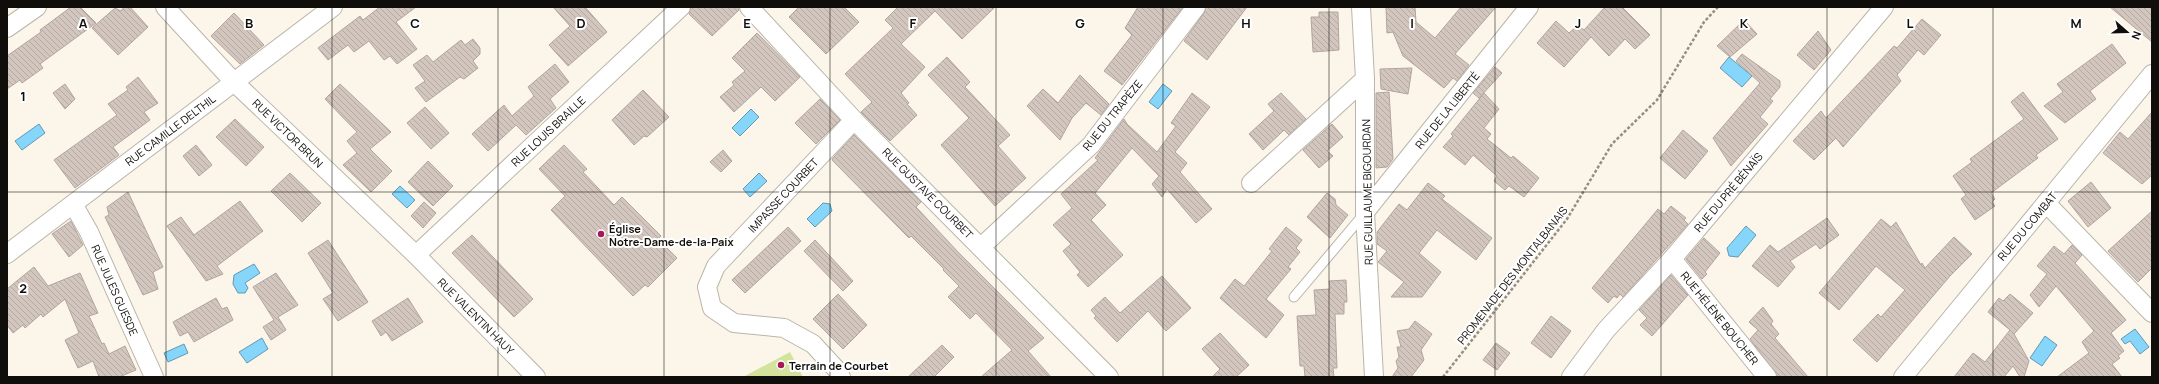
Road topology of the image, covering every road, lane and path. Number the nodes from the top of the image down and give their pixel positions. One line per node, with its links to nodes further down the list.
1 (37, 7): 11 (street)
2 (165, 7): 14 (street, RUE VICTOR BRUN)
3 (333, 7): 14 (street, RUE CAMILLE DELTHIL)
4 (681, 7): 22 (street, RUE LOUIS BRAILLE)
5 (1196, 7): 20 (street, RUE DU TRAPÈZE)
6 (1361, 7): 13 (street, RUE GUILLAUME BIGOURDAN)
7 (1529, 7): 19 (street, RUE DE LA LIBERTÉ)
8 (1718, 7): 31 (path, PROMENADE DES MONTALBANAIS)
9 (1884, 7): 23 (street, RUE DU PRÉ BÉNAÏS)
10 (754, 9): 15 (street, RUE GUSTAVE COURBET)
11 (7, 28)
12 (2152, 74): 17 (street, RUE DU COMBAT)
13 (1365, 79): 16 (street); 19 (street, RUE GUILLAUME BIGOURDAN)
14 (234, 82): 18 (street, RUE CAMILLE DELTHIL); 22 (street, RUE VICTOR BRUN)
15 (854, 120): 20 (street, RUE GUSTAVE COURBET); 28 (street, IMPASSE COURBET)
16 (1251, 184)
17 (2046, 203): 25 (street); 34 (street, RUE DU COMBAT)
18 (73, 204): 21 (street, RUE CAMILLE DELTHIL); 26 (street, RUE JULES GUESDE)
19 (1365, 212): 24 (lane); 30 (street, RUE GUILLAUME BIGOURDAN)
20 (981, 247): 29 (street, RUE GUSTAVE COURBET)
21 (7, 254)
22 (416, 255): 27 (street, RUE VALENTIN HAUY)
23 (1672, 259): 32 (street, RUE DU PRÉ BÉNAÏS); 33 (street, RUE HÉLÈNE BOUCHER)
24 (1294, 297)
25 (2152, 313)
26 (154, 377)
27 (536, 377)
28 (841, 377)
29 (1109, 377)
30 (1374, 377)
31 (1443, 377)
32 (1571, 377)
33 (1767, 377)
34 (1903, 377)

